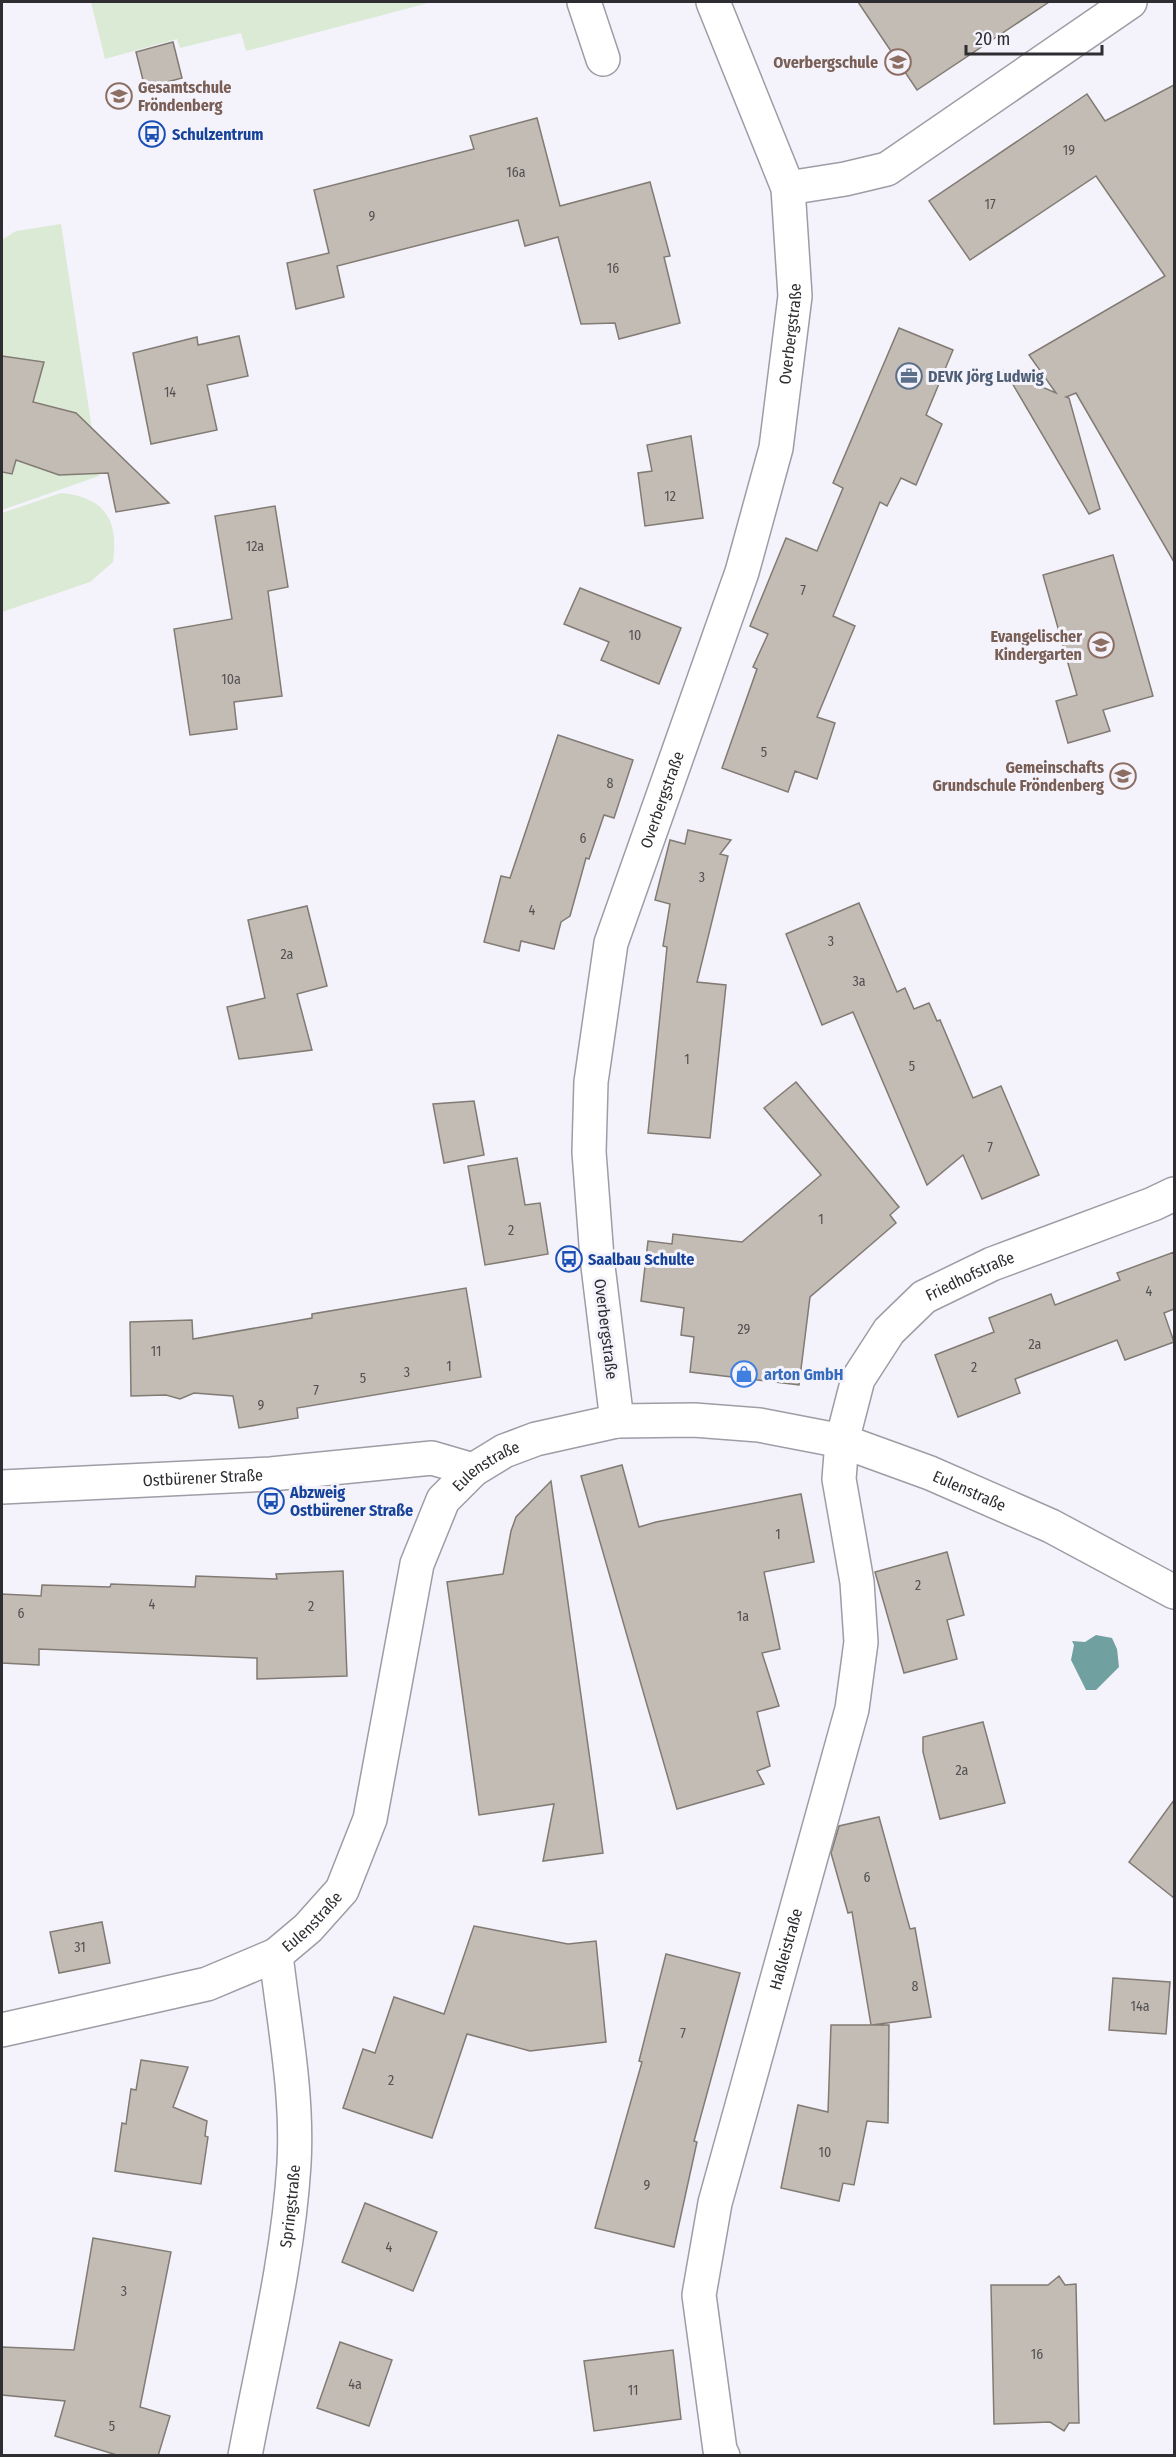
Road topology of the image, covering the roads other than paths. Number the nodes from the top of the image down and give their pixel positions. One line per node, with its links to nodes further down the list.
1 (584, 2): 4 (street)
2 (1130, 2): 5 (street)
3 (719, 15): 5 (street, Overbergstraße)
4 (603, 59)
5 (788, 188): 7 (street, Overbergstraße)
6 (1174, 1194): 8 (street, Friedhofstraße)
7 (617, 1421): 8 (street, Eulenstraße); 9 (street, Eulenstraße)
8 (842, 1441): 11 (street, Eulenstraße); 15 (street, Haßleistraße)
9 (473, 1470): 10 (street, Ostbürener Straße); 12 (street, Eulenstraße)
10 (2, 1487)
11 (1174, 1592)
12 (276, 1955): 13 (street, Eulenstraße); 14 (street, Springstraße)
13 (2, 2030)
14 (245, 2456)
15 (723, 2456)

